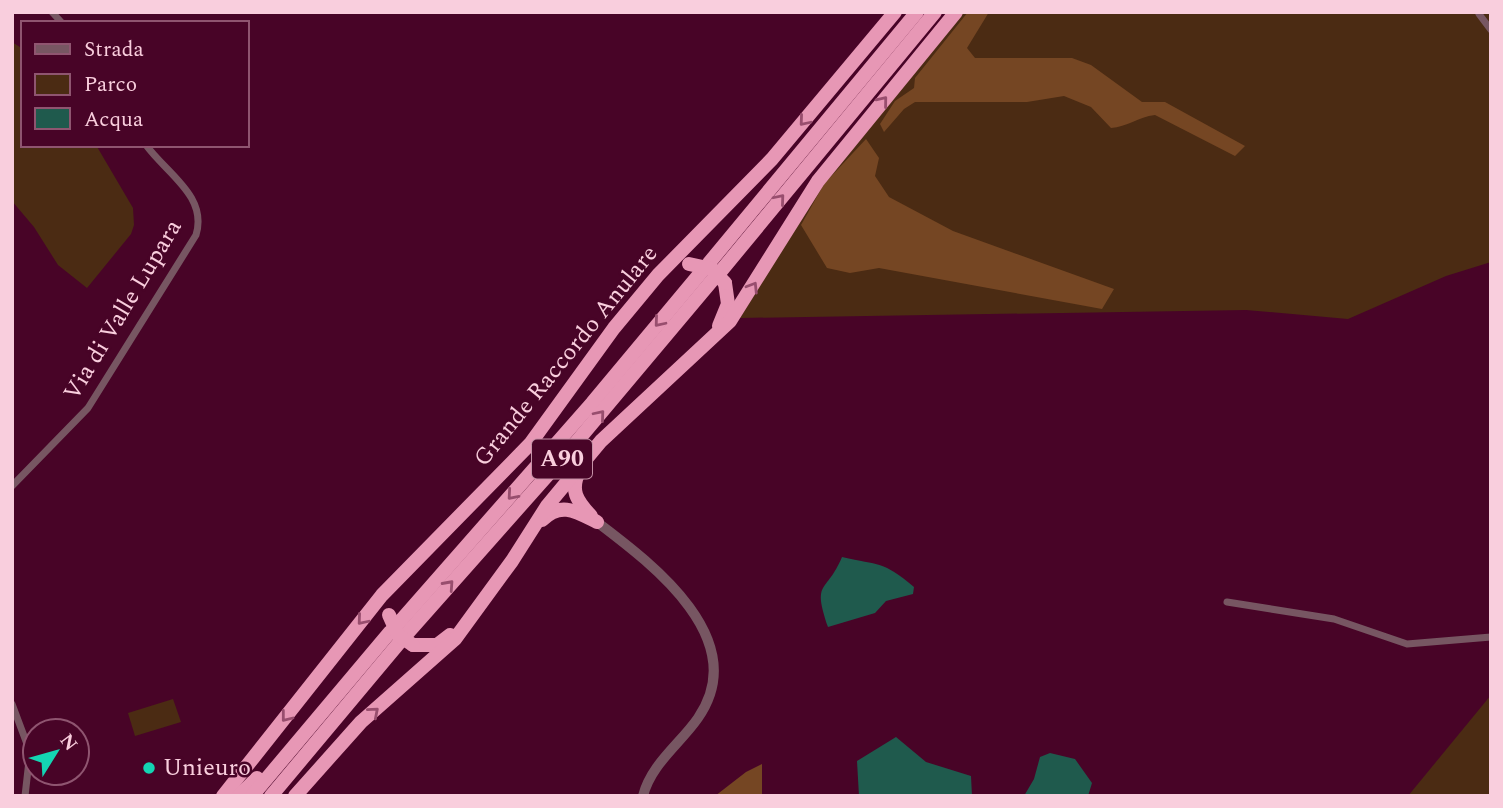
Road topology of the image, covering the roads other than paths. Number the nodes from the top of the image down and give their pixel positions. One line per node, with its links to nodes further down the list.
1 (895, 12): 9 (highway, Grande Raccordo Anulare, one-way to 9)
2 (917, 12): 8 (highway, Grande Raccordo Anulare / A90)
3 (935, 12): 8 (highway, Grande Raccordo Anulare / A90, one-way to 3)
4 (956, 12): 10 (highway, one-way to 4)
5 (1479, 13): 6 (street)
6 (1491, 30)
7 (148, 147): 12 (street, Via di Valle Lupara)
8 (710, 271): 9 (highway); 10 (highway); 17 (highway, Grande Raccordo Anulare / A90)
9 (632, 307): 15 (highway, Grande Raccordo Anulare)
10 (694, 357): 11 (highway)
11 (601, 441): 13 (highway); 14 (highway); 17 (highway)
12 (12, 486)
13 (597, 522): 14 (highway); 27 (street)
14 (512, 561): 26 (highway, one-way to 14)
15 (414, 562): 17 (highway); 23 (highway, Grande Raccordo Anulare, one-way to 23)
16 (1227, 602): 18 (street)
17 (399, 633): 20 (highway, Grande Raccordo Anulare / A90); 21 (highway, Grande Raccordo Anulare / A90)
18 (1491, 637)
19 (12, 704): 22 (street)
20 (315, 721): 24 (highway); 25 (highway, Grande Raccordo Anulare / A90)
21 (274, 794)
22 (25, 796)
23 (223, 796)
24 (239, 796)
25 (252, 796)
26 (295, 796)
27 (643, 796)

